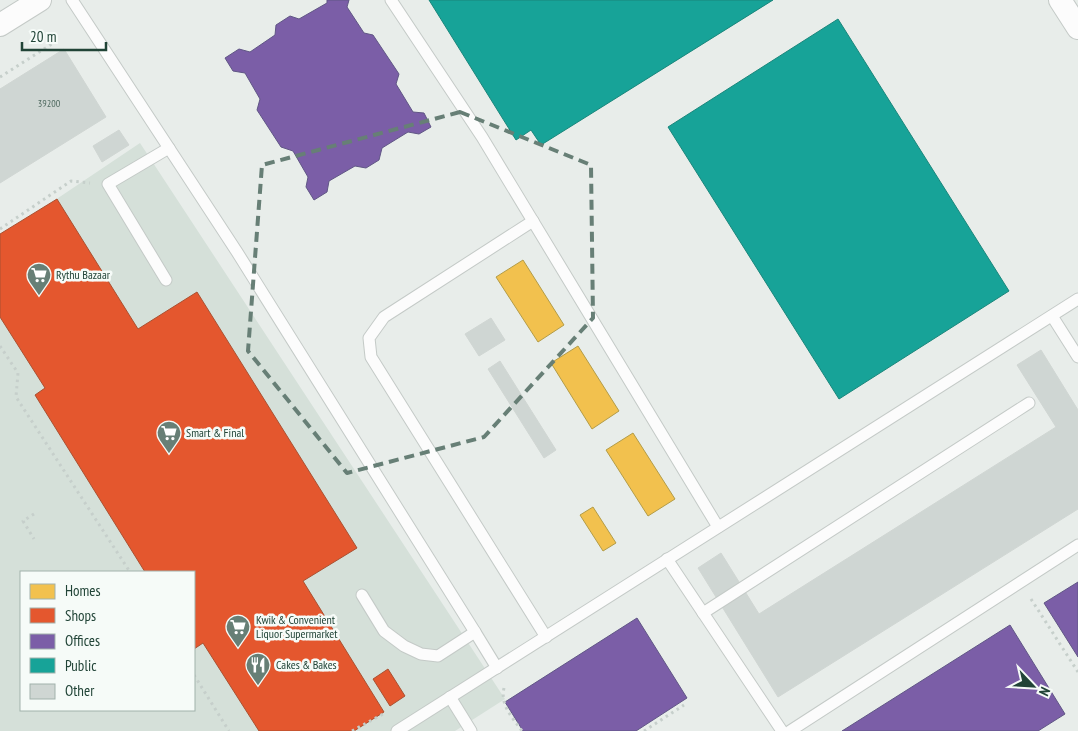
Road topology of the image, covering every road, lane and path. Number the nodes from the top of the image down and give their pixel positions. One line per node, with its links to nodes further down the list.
1 (40, 0): 5 (street)
2 (72, 0): 9 (lane)
3 (391, 0): 11 (lane)
4 (1060, 0): 6 (street)
5 (0, 25)
6 (1078, 28)
7 (56, 42): 8 (path)
8 (0, 77)
9 (169, 148): 13 (lane); 28 (lane)
10 (71, 182): 12 (path)
11 (533, 221): 20 (lane); 29 (lane)
12 (0, 229)
13 (166, 280)
14 (1078, 299): 15 (lane)
15 (1052, 316): 17 (lane); 20 (lane)
16 (0, 346): 24 (path)
17 (1078, 357)
18 (1029, 403): 27 (lane)
19 (34, 514): 21 (path)
20 (718, 528): 23 (lane)
21 (34, 538)
22 (1078, 546): 25 (lane)
23 (667, 559): 27 (lane); 29 (lane)
24 (129, 571)
25 (1020, 583): 31 (path); 42 (lane)
26 (362, 595): 28 (lane)
27 (703, 613): 41 (lane)
28 (475, 632): 30 (lane)
29 (546, 636): 30 (lane)
30 (497, 668): 34 (lane)
31 (1078, 672)
32 (195, 677): 36 (path)
33 (507, 683): 39 (path)
34 (450, 698): 37 (lane); 38 (lane)
35 (684, 705): 40 (path)
36 (229, 731)
37 (397, 731)
38 (471, 731)
39 (522, 731)
40 (644, 731)
41 (782, 731)
42 (790, 731)

